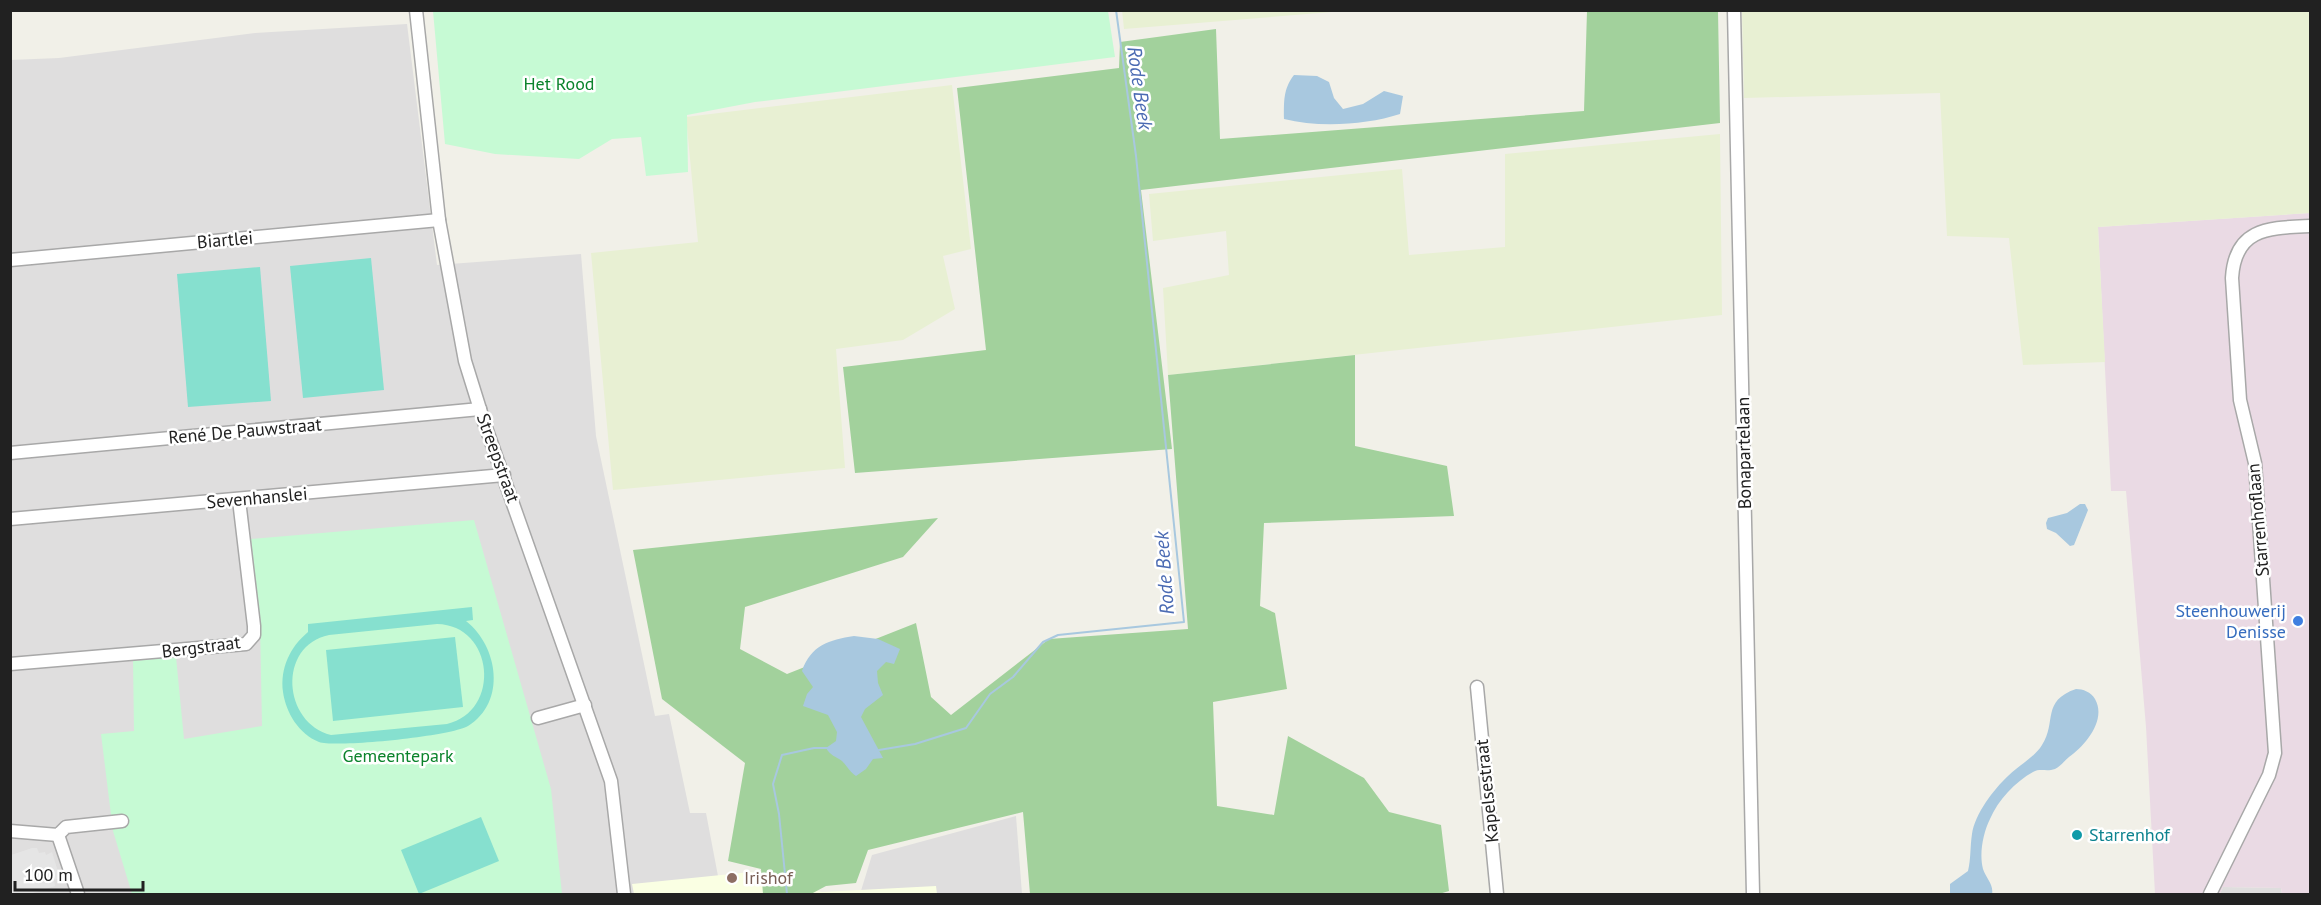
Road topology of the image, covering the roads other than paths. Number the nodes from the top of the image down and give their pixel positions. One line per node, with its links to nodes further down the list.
1 (416, 10): 3 (street, Streepstraat)
2 (1734, 10): 21 (street, Bonapartelaan)
3 (439, 220): 5 (street, Biartlei); 6 (street, Streepstraat)
4 (2310, 226): 22 (street, Starrenhoflaan)
5 (10, 260)
6 (480, 409): 7 (street, René De Pauwstraat); 8 (street, Streepstraat)
7 (10, 453)
8 (504, 475): 9 (street, Sevenhanslei); 13 (street, Streepstraat)
9 (239, 500): 10 (street, Sevenhanslei); 11 (street, Bergstraat)
10 (10, 519)
11 (10, 664)
12 (1477, 687): 20 (street, Kapelsestraat)
13 (585, 705): 14 (street); 19 (street, Streepstraat)
14 (538, 718)
15 (122, 821): 17 (street)
16 (10, 831): 17 (street)
17 (58, 835): 18 (street)
18 (78, 894)
19 (624, 894)
20 (1497, 894)
21 (1754, 894)
22 (2211, 894)

